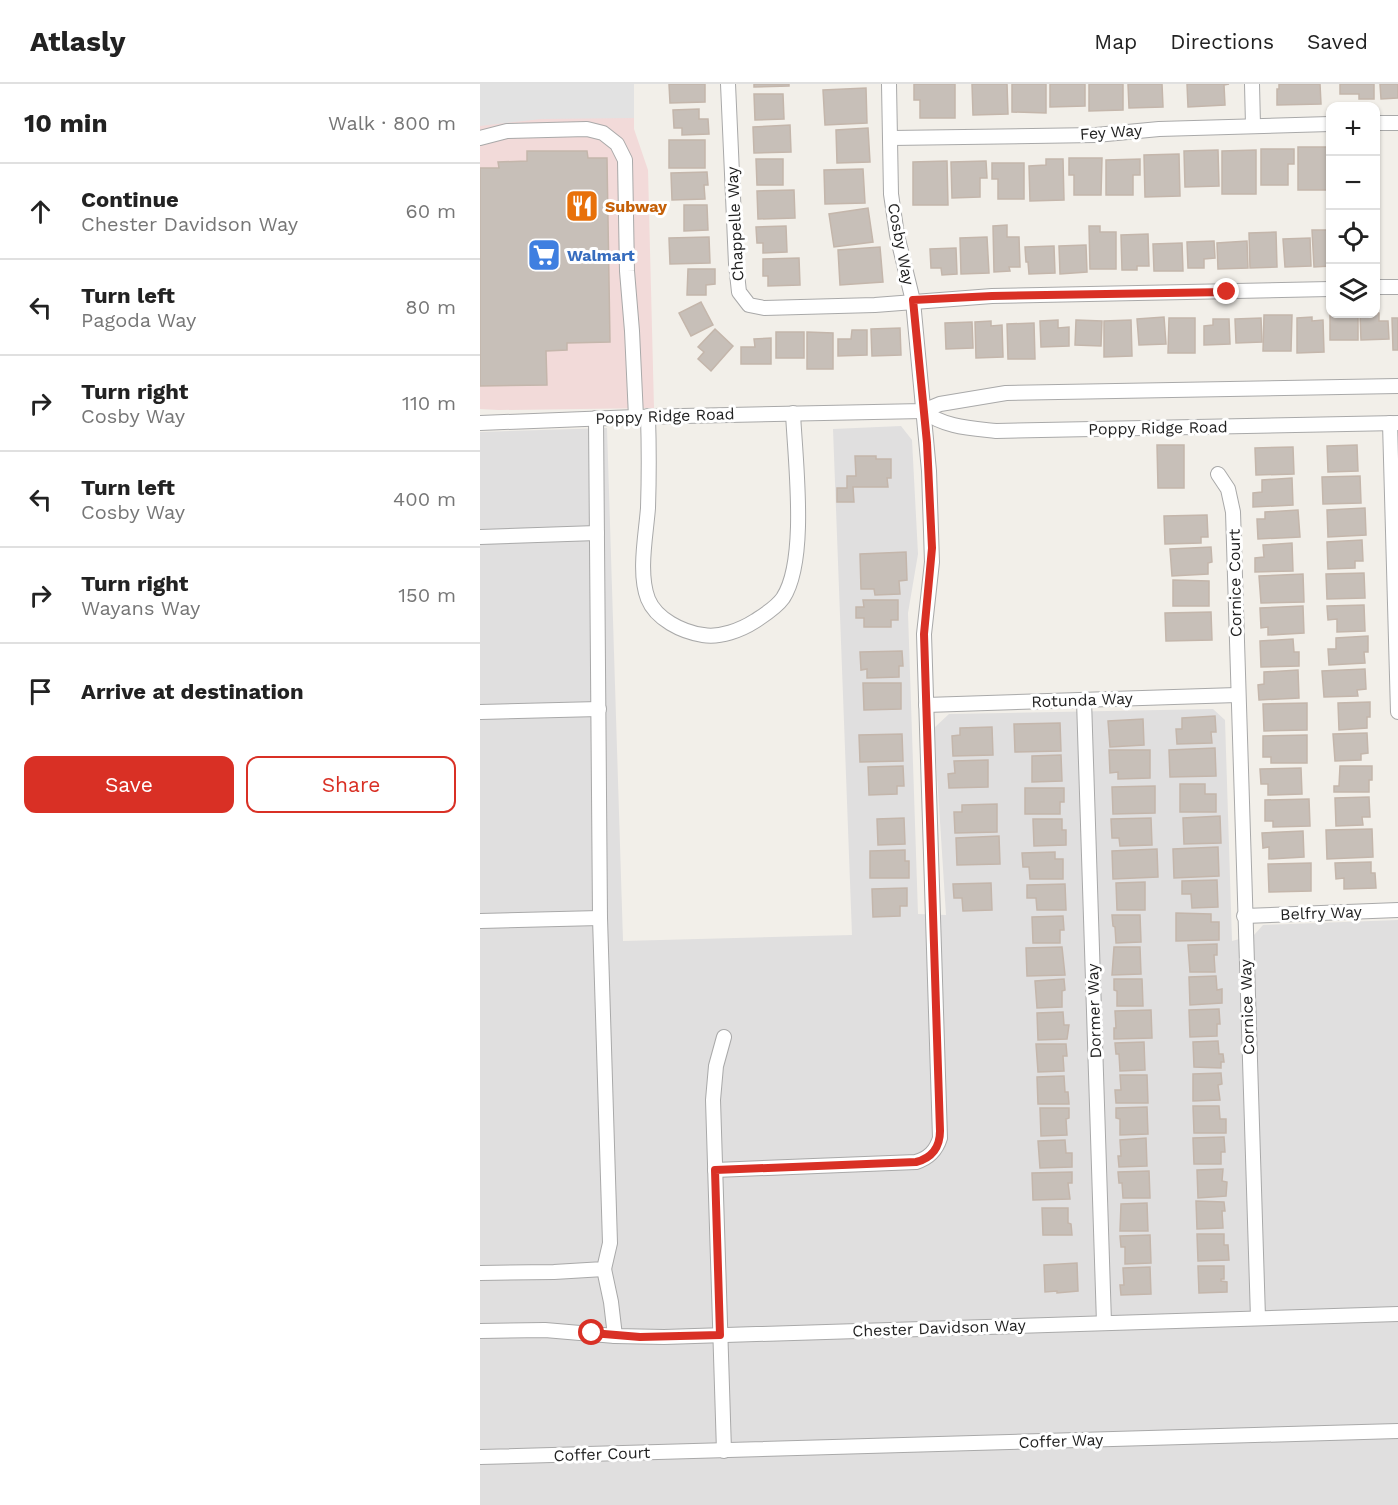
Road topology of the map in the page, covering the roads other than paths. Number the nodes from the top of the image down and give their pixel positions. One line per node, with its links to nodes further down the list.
1 (728, 84): 13 (street, Chappelle Way)
2 (889, 84): 9 (street, Cosby Way)
3 (1252, 84): 7 (street)
4 (1380, 123): 5 (street)
5 (1398, 123)
6 (1326, 124): 7 (street, Fey Way)
7 (1253, 125): 9 (street, Fey Way)
8 (480, 138): 17 (street)
9 (891, 138): 13 (street, Cosby Way)
10 (1380, 287): 11 (street)
11 (1398, 287)
12 (1326, 289): 13 (street)
13 (913, 300): 15 (street, Cosby Way)
14 (1398, 386): 15 (street, Poppy Ridge Road)
15 (923, 411): 16 (street, Poppy Ridge Road); 20 (street, Poppy Ridge Road); 26 (street, Cosby Way)
16 (793, 413): 17 (street, Poppy Ridge Road); 17 (street)
17 (642, 416): 18 (street, Poppy Ridge Road)
18 (596, 418): 19 (street, Poppy Ridge Road); 22 (street)
19 (480, 423)
20 (1394, 423): 29 (street)
21 (1218, 474): 24 (street, Cornice Court)
22 (597, 533): 23 (street); 27 (street)
23 (480, 537)
24 (1238, 695): 25 (street, Rotunda Way); 31 (street, Cornice Way)
25 (1084, 700): 26 (street, Rotunda Way); 40 (street, Dormer Way)
26 (926, 705): 35 (street, Cosby Way)
27 (599, 709): 28 (street); 32 (street)
28 (480, 712)
29 (1398, 712)
30 (1398, 910): 31 (street, Belfry Way)
31 (1244, 916): 39 (street, Cornice Way)
32 (600, 918): 33 (street); 36 (street)
33 (480, 921)
34 (724, 1037): 35 (street)
35 (715, 1170): 42 (street)
36 (604, 1269): 37 (street); 43 (street)
37 (480, 1273)
38 (1398, 1314): 39 (street, Chester Davidson Way)
39 (1258, 1318): 40 (street, Chester Davidson Way)
40 (1104, 1323): 42 (street, Chester Davidson Way)
41 (480, 1331): 43 (street, Chester Davidson Way)
42 (720, 1335): 43 (street, Chester Davidson Way); 45 (street)
43 (615, 1336)
44 (1398, 1431): 45 (street, Coffer Way)
45 (724, 1450): 46 (street, Coffer Court)
46 (480, 1457)

